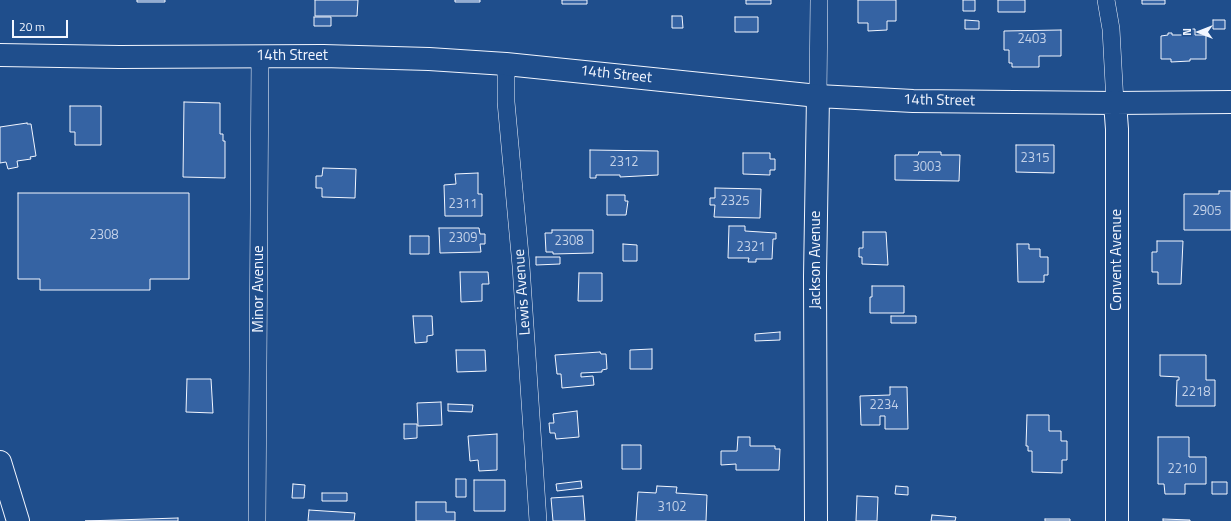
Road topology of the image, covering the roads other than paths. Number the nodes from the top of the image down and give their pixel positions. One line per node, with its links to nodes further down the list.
1 (819, 0): 6 (street, Jackson Avenue)
2 (1106, 0): 8 (street, Convent Avenue)
3 (0, 55): 4 (street, 14th Street)
4 (260, 56): 5 (street, 14th Street); 11 (street, Minor Avenue)
5 (506, 64): 6 (street, 14th Street); 12 (street, Lewis Avenue)
6 (818, 96): 8 (street, 14th Street); 13 (street, Jackson Avenue)
7 (1231, 102): 8 (street, 14th Street)
8 (1115, 103): 14 (street, Convent Avenue)
9 (0, 462): 10 (street)
10 (18, 521)
11 (257, 521)
12 (538, 521)
13 (816, 521)
14 (1117, 521)

